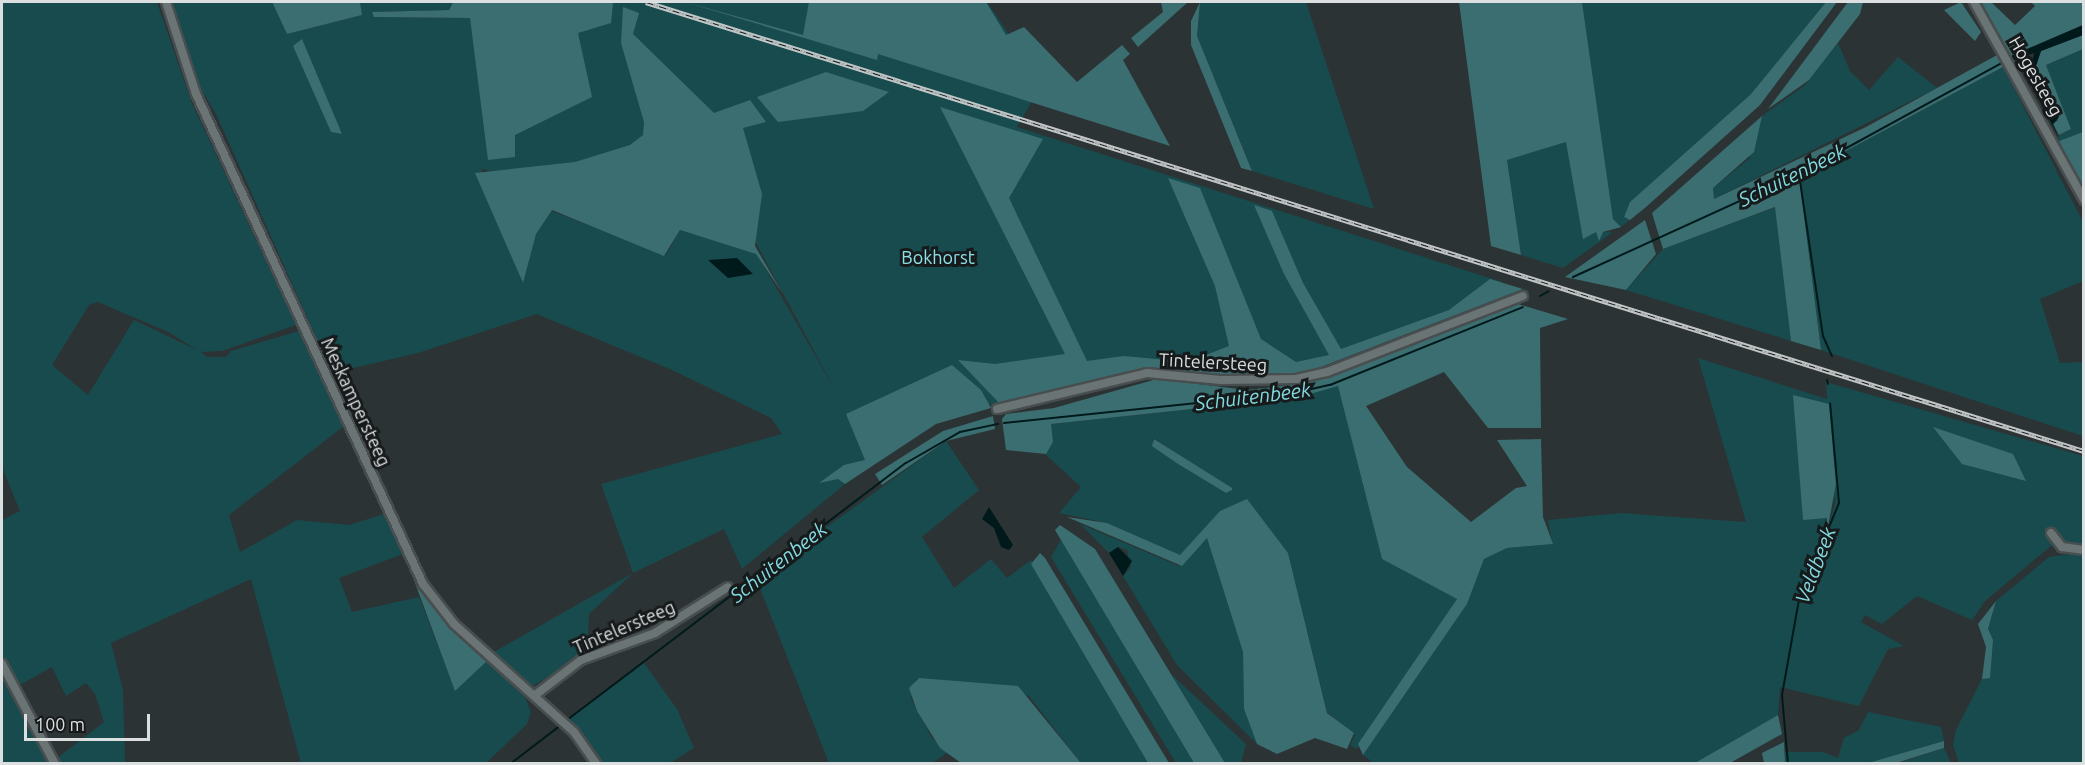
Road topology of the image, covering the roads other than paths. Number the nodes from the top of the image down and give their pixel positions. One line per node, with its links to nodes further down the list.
1 (166, 2): 10 (street, Meskampersteeg)
2 (1974, 2): 3 (street, Hogesteeg)
3 (2084, 200)
4 (1523, 296): 5 (street, Tintelersteeg)
5 (997, 409)
6 (2051, 533): 7 (street)
7 (2084, 550)
8 (728, 587): 10 (street, Tintelersteeg)
9 (2, 664): 11 (street)
10 (534, 696): 12 (street, Meskampersteeg)
11 (55, 764)
12 (596, 764)

